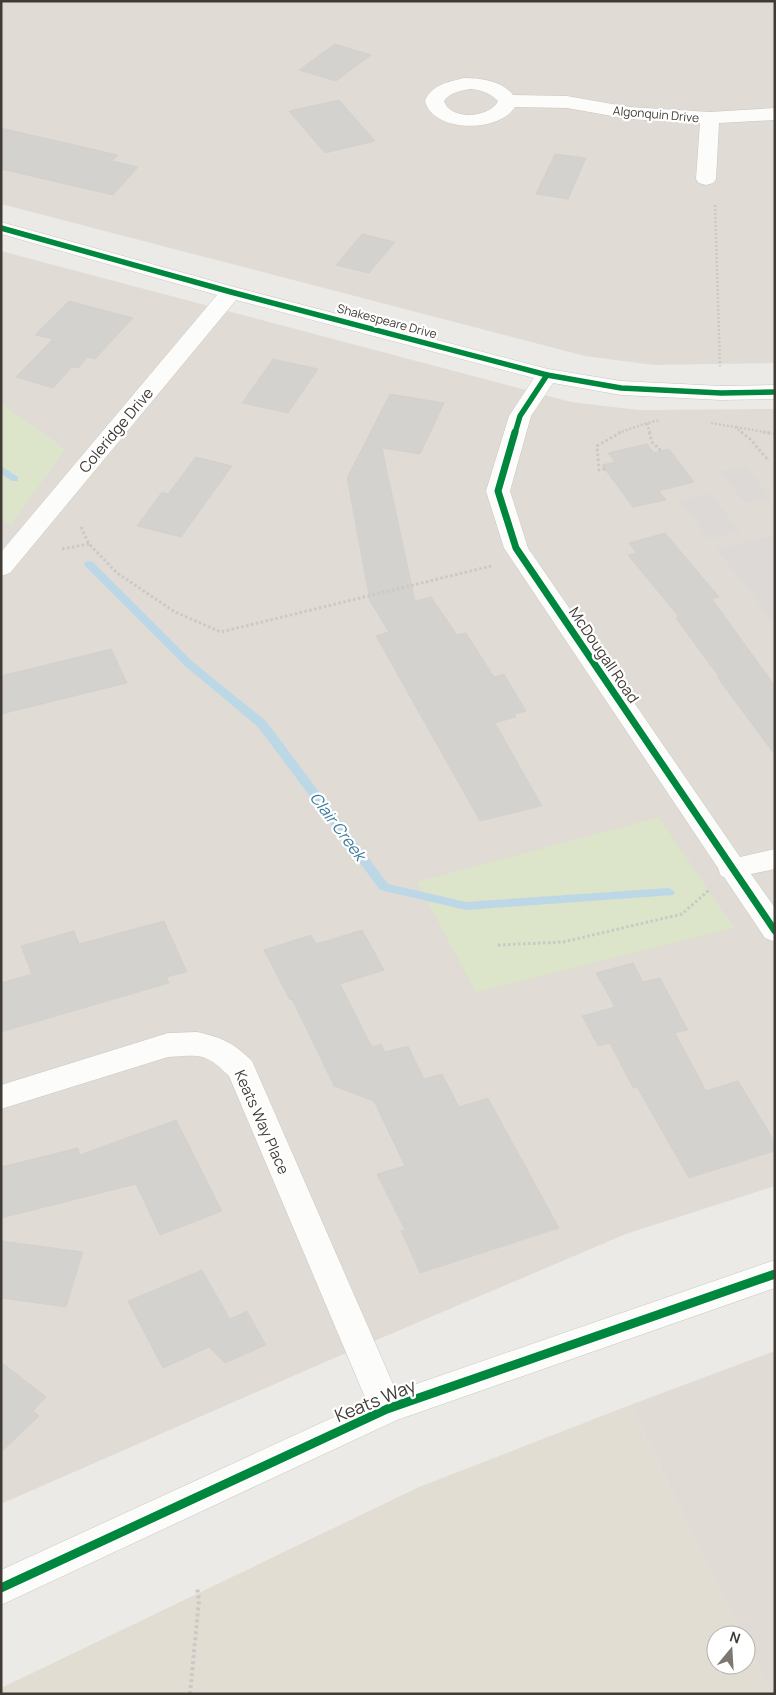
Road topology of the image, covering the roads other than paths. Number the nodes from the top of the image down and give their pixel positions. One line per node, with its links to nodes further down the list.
1 (508, 101): 3 (street, Algonquin Drive)
2 (775, 114): 3 (street, Algonquin Drive)
3 (710, 118): 4 (street)
4 (706, 179)
5 (1, 228): 6 (street, Shakespeare Drive)
6 (231, 292): 7 (street, Shakespeare Drive); 9 (street, Coleridge Drive)
7 (547, 375): 8 (street, Shakespeare Drive); 11 (street, McDougall Road)
8 (775, 392)
9 (1, 568)
10 (775, 859): 11 (street)
11 (731, 869): 12 (street, McDougall Road)
12 (775, 931)
13 (1, 1097): 15 (street, Keats Way Place)
14 (775, 1274): 15 (street, Keats Way)
15 (387, 1409): 16 (street, Keats Way)
16 (1, 1588)

